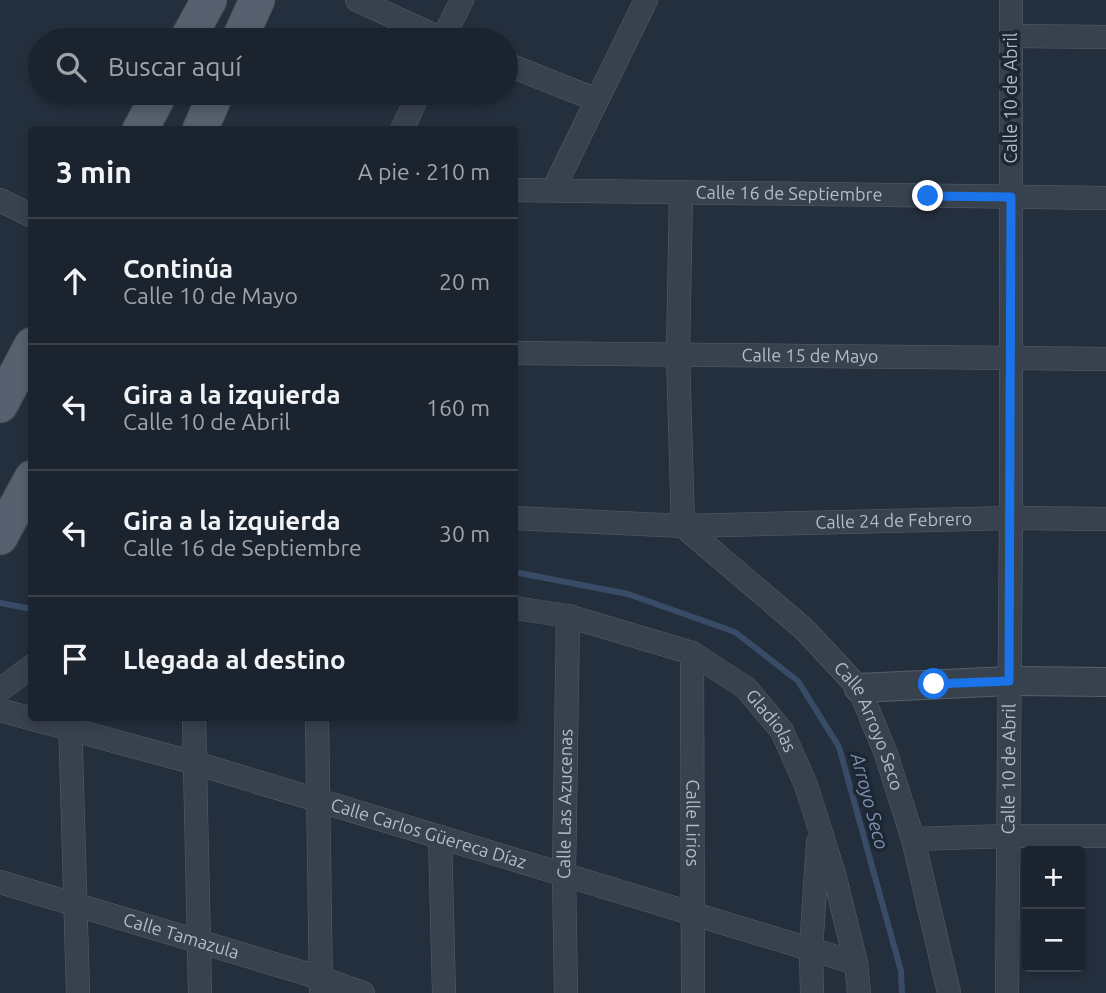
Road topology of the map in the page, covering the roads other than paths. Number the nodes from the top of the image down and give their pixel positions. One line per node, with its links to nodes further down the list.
1 (209, 0): 7 (main road)
2 (257, 0): 8 (main road)
3 (357, 0): 9 (street)
4 (462, 0): 10 (street)
5 (646, 0): 14 (street)
6 (1011, 0): 11 (street, Calle 10 de Abril)
7 (194, 28)
8 (244, 28)
9 (417, 28)
10 (449, 28)
11 (1011, 36): 12 (street); 24 (street, Calle 10 de Abril)
12 (1106, 37)
13 (518, 69): 14 (street)
14 (597, 100): 22 (street)
15 (154, 105): 18 (main road)
16 (211, 105): 19 (main road)
17 (413, 105): 20 (street)
18 (143, 126)
19 (202, 126)
20 (404, 126)
21 (518, 190): 22 (street, Calle 16 de Septiembre)
22 (554, 190): 23 (street, Calle 16 de Septiembre)
23 (681, 192): 24 (street, Calle 16 de Septiembre); 30 (street)
24 (1011, 197): 25 (street, Calle 16 de Septiembre); 31 (street, Calle 10 de Abril)
25 (1106, 198)
26 (0, 200): 27 (street)
27 (28, 213)
28 (28, 352): 33 (main road)
29 (518, 353): 30 (street, Calle 15 de Mayo)
30 (678, 354): 31 (street, Calle 15 de Mayo); 38 (street)
31 (1011, 358): 32 (street, Calle 15 de Mayo); 36 (street, Calle 10 de Abril)
32 (1106, 359)
33 (0, 405)
34 (28, 486): 39 (main road)
35 (518, 518): 38 (street)
36 (1011, 518): 37 (street, Calle 24 de Febrero); 38 (street, Calle 24 de Febrero); 44 (street, Calle 10 de Abril)
37 (1106, 519)
38 (682, 526): 46 (street, Calle Arroyo Seco)
39 (0, 537)
40 (518, 609): 41 (street, Gladiolas)
41 (568, 616): 42 (street, Gladiolas); 60 (street, Calle Las Azucenas)
42 (692, 653): 55 (street, Gladiolas); 63 (street, Calle Lirios)
43 (28, 669): 47 (street)
44 (1009, 681): 45 (street); 46 (street); 56 (street, Calle 10 de Abril)
45 (1106, 682)
46 (859, 688): 59 (street, Calle Arroyo Seco)
47 (0, 690)
48 (0, 710): 49 (street, Calle Carlos Güereca Díaz)
49 (28, 716)
50 (194, 721): 53 (street)
51 (317, 721): 54 (street)
52 (70, 724): 53 (street, Calle Carlos Güereca Díaz); 62 (street)
53 (195, 763): 54 (street, Calle Carlos Güereca Díaz); 64 (street)
54 (317, 800): 58 (street, Calle Carlos Güereca Díaz); 67 (street)
55 (819, 828): 65 (street); 66 (street, Gladiolas)
56 (1008, 836): 57 (street); 59 (street); 77 (street, Calle 10 de Abril)
57 (1106, 836)
58 (440, 837): 60 (street, Calle Carlos Güereca Díaz); 71 (street)
59 (913, 839): 76 (street, Calle Arroyo Seco)
60 (564, 875): 63 (street, Calle Carlos Güereca Díaz); 72 (street, Calle Las Azucenas)
61 (0, 882): 62 (street, Calle Tamazula)
62 (75, 905): 64 (street, Calle Tamazula); 68 (street)
63 (692, 912): 65 (street, Calle Carlos Güereca Díaz); 73 (street, Calle Lirios)
64 (199, 943): 67 (street, Calle Tamazula); 69 (street)
65 (811, 949): 66 (street, Calle Carlos Güereca Díaz); 74 (street)
66 (856, 963): 75 (street, Gladiolas)
67 (321, 986): 70 (street, Calle Tamazula)
68 (78, 993)
69 (200, 993)
70 (363, 993)
71 (444, 993)
72 (566, 993)
73 (693, 993)
74 (812, 993)
75 (859, 993)
76 (949, 993)
77 (1007, 993)

